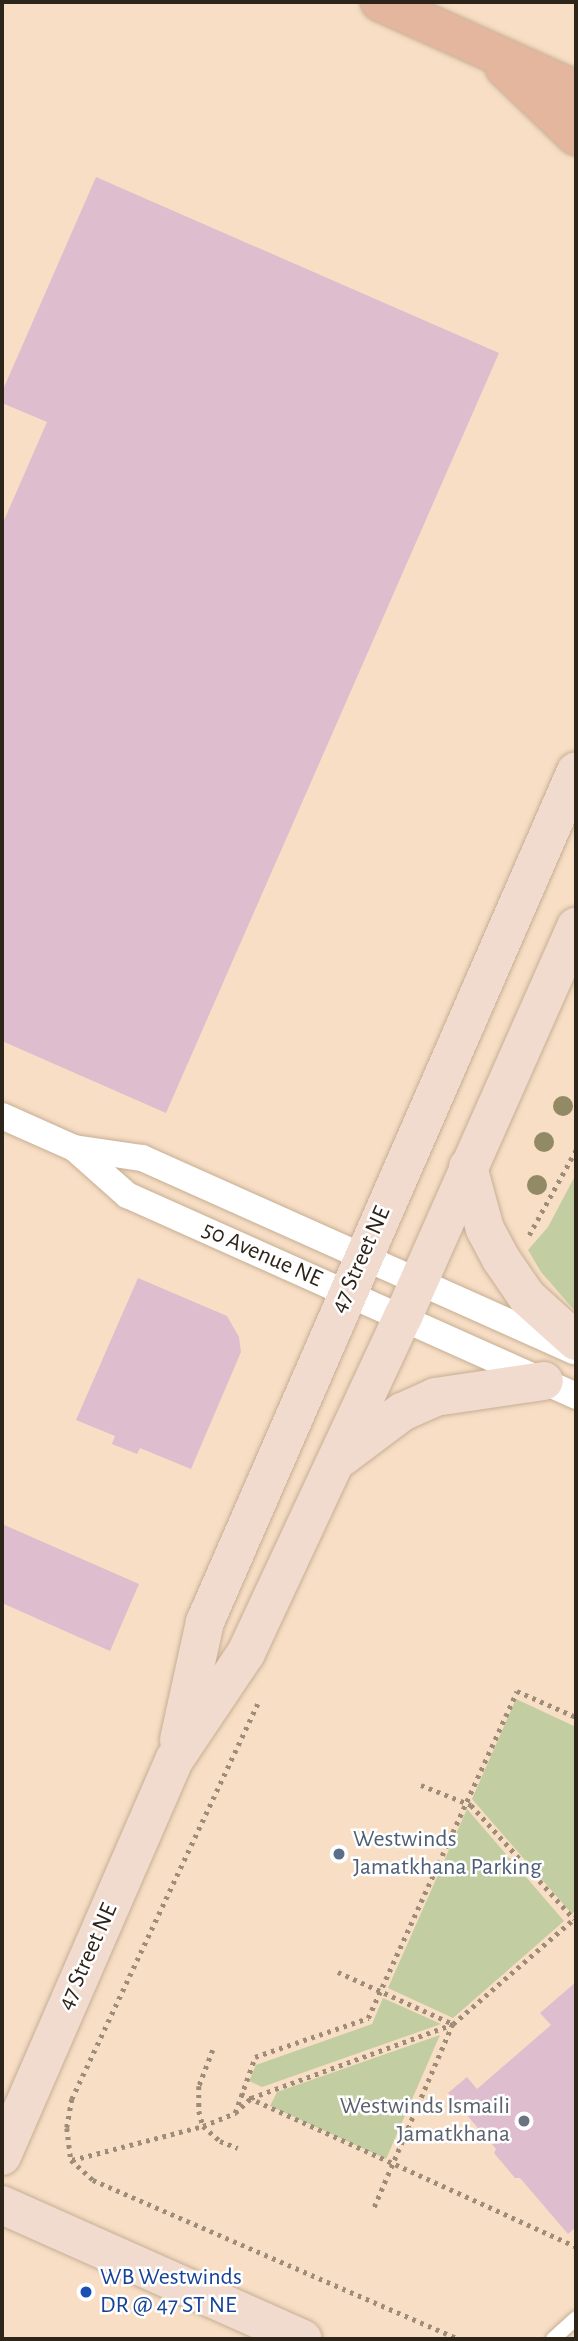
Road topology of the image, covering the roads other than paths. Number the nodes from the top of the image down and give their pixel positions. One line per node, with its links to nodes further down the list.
1 (380, 2): 2 (main road)
2 (486, 50): 3 (main road); 4 (main road)
3 (576, 90)
4 (576, 135)
5 (576, 771): 10 (street, 47 Street NE)
6 (576, 927): 9 (street, 47 Street NE)
7 (2, 1116): 8 (street, 50 Avenue NE)
8 (74, 1148): 10 (street, 50 Avenue NE); 12 (street, 50 Avenue NE)
9 (468, 1167): 11 (street, 47 Street NE); 14 (street)
10 (362, 1258): 11 (street, 50 Avenue NE); 12 (street, 47 Street NE)
11 (418, 1282): 13 (street, 47 Street NE); 15 (street, 50 Avenue NE)
12 (347, 1293): 13 (street, 50 Avenue NE); 18 (street, 47 Street NE)
13 (403, 1317): 16 (street, 50 Avenue NE); 17 (street, 47 Street NE)
14 (576, 1341)
15 (576, 1352)
16 (560, 1388): 17 (street)
17 (337, 1461): 18 (street, 47 Street NE)
18 (175, 1759): 19 (street, 47 Street NE)
19 (2, 2156)
20 (2, 2205): 22 (street)
21 (576, 2318): 23 (lane)
22 (303, 2339)
23 (553, 2339)

